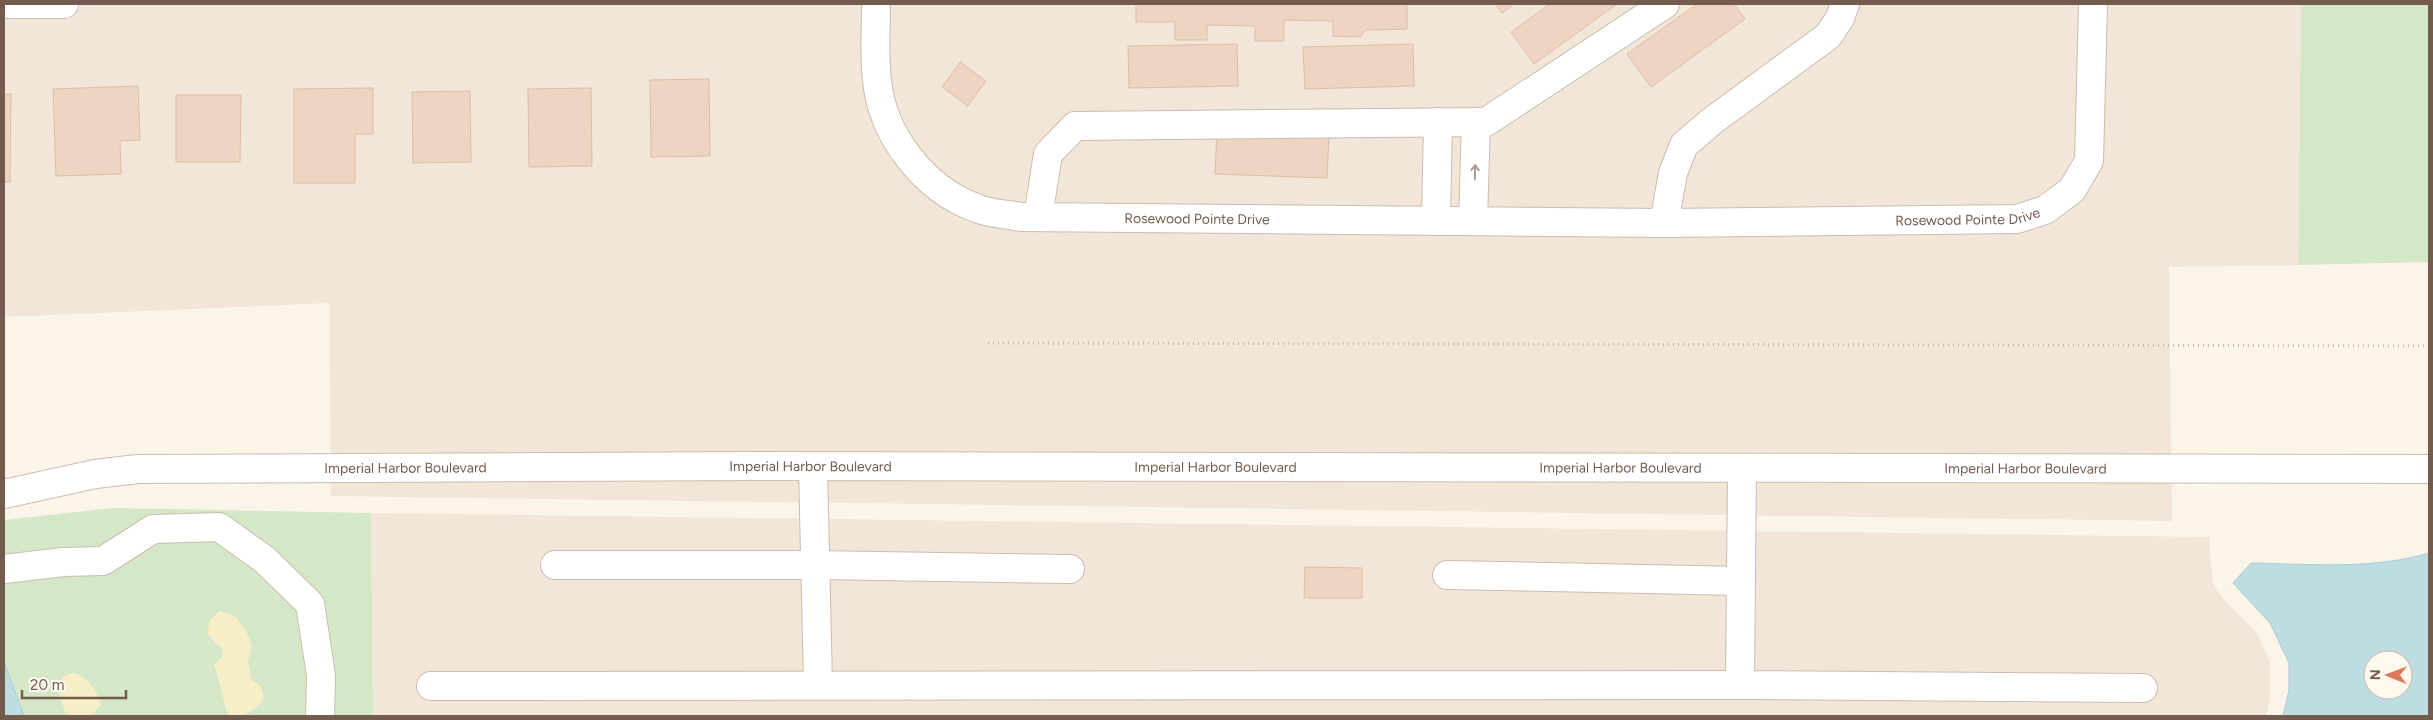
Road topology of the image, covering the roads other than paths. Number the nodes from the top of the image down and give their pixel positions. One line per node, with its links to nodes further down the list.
1 (4, 4): 2 (street)
2 (64, 4)
3 (876, 4): 9 (street, Rosewood Pointe Drive)
4 (1665, 4): 8 (street)
5 (1845, 4): 12 (street)
6 (2092, 4): 12 (street, Rosewood Pointe Drive)
7 (1438, 122): 8 (street); 9 (street); 10 (street)
8 (1476, 122): 11 (street, one-way to 8)
9 (1038, 217): 10 (street, Rosewood Pointe Drive)
10 (1436, 220): 11 (street, Rosewood Pointe Drive)
11 (1473, 221): 12 (street, Rosewood Pointe Drive)
12 (1664, 223)
13 (813, 466): 14 (street, Imperial Harbor Boulevard); 16 (street, Imperial Harbor Boulevard); 18 (street)
14 (1742, 468): 15 (street, Imperial Harbor Boulevard); 22 (street)
15 (2429, 469)
16 (4, 494)
17 (554, 565): 18 (street)
18 (815, 565): 20 (street); 23 (street)
19 (4, 569): 27 (street)
20 (1070, 569)
21 (1447, 575): 22 (street)
22 (1741, 581): 24 (street)
23 (818, 685): 24 (street); 25 (street)
24 (1740, 685): 26 (street)
25 (431, 686)
26 (2143, 688)
27 (320, 716)

